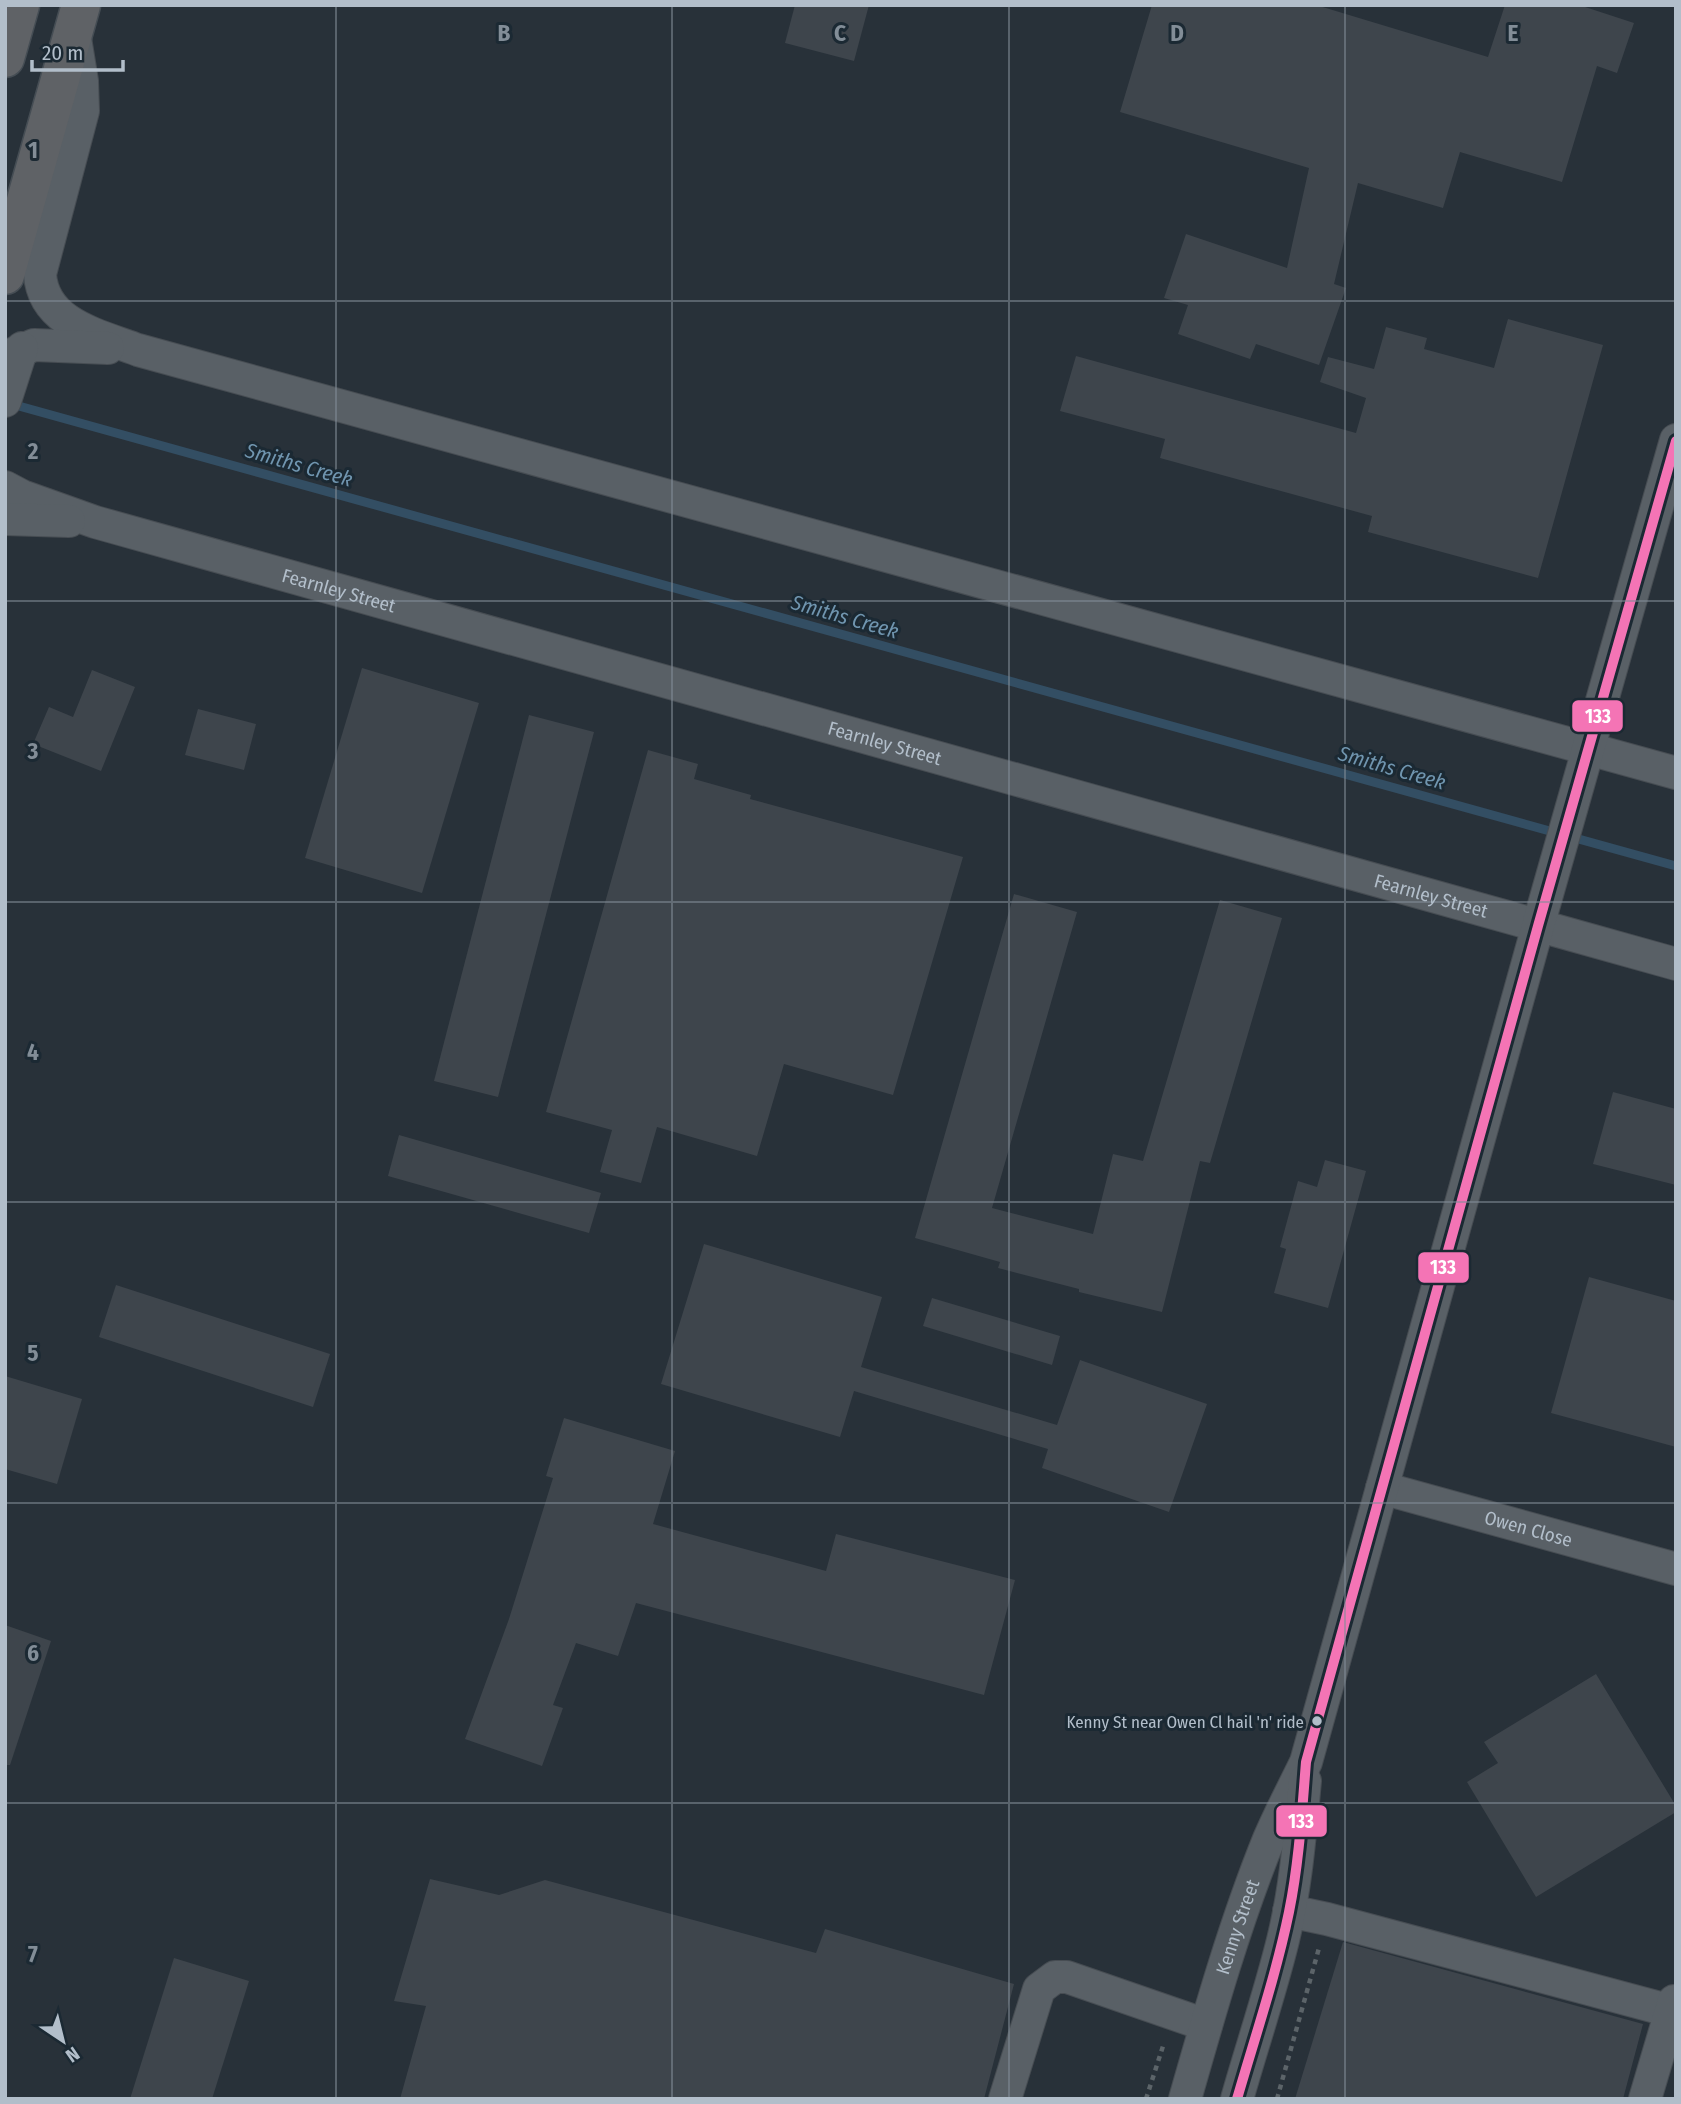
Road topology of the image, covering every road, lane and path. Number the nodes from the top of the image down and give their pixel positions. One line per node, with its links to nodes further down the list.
1 (20, 5): 3 (highway)
2 (77, 17): 4 (highway); 5 (street)
3 (5, 58)
4 (5, 275)
5 (138, 350): 6 (street); 12 (street)
6 (12, 353): 7 (street)
7 (5, 401)
8 (1676, 440): 12 (street, Kenny Street)
9 (5, 487): 11 (street, Fearnley Street)
10 (5, 519): 11 (street, Fearnley Street)
11 (95, 522): 14 (street, Fearnley Street)
12 (1589, 749): 13 (street); 14 (street, Kenny Street)
13 (1676, 774)
14 (1538, 926): 15 (street, Fearnley Street); 16 (street, Kenny Street)
15 (1676, 964)
16 (1382, 1488): 17 (street, Owen Close); 18 (street, Kenny Street)
17 (1676, 1569)
18 (1306, 1762): 19 (street, Kenny Street); 23 (street, Kenny Street)
19 (1289, 1911): 20 (street); 27 (street, Kenny Street)
20 (1327, 1919): 21 (street); 28 (path)
21 (1673, 2006): 29 (street)
22 (1172, 2013): 23 (street); 24 (street); 25 (path)
23 (1206, 2025): 26 (street, Kenny Street)
24 (1005, 2099)
25 (1146, 2099)
26 (1185, 2099)
27 (1237, 2099)
28 (1277, 2099)
29 (1644, 2099)

